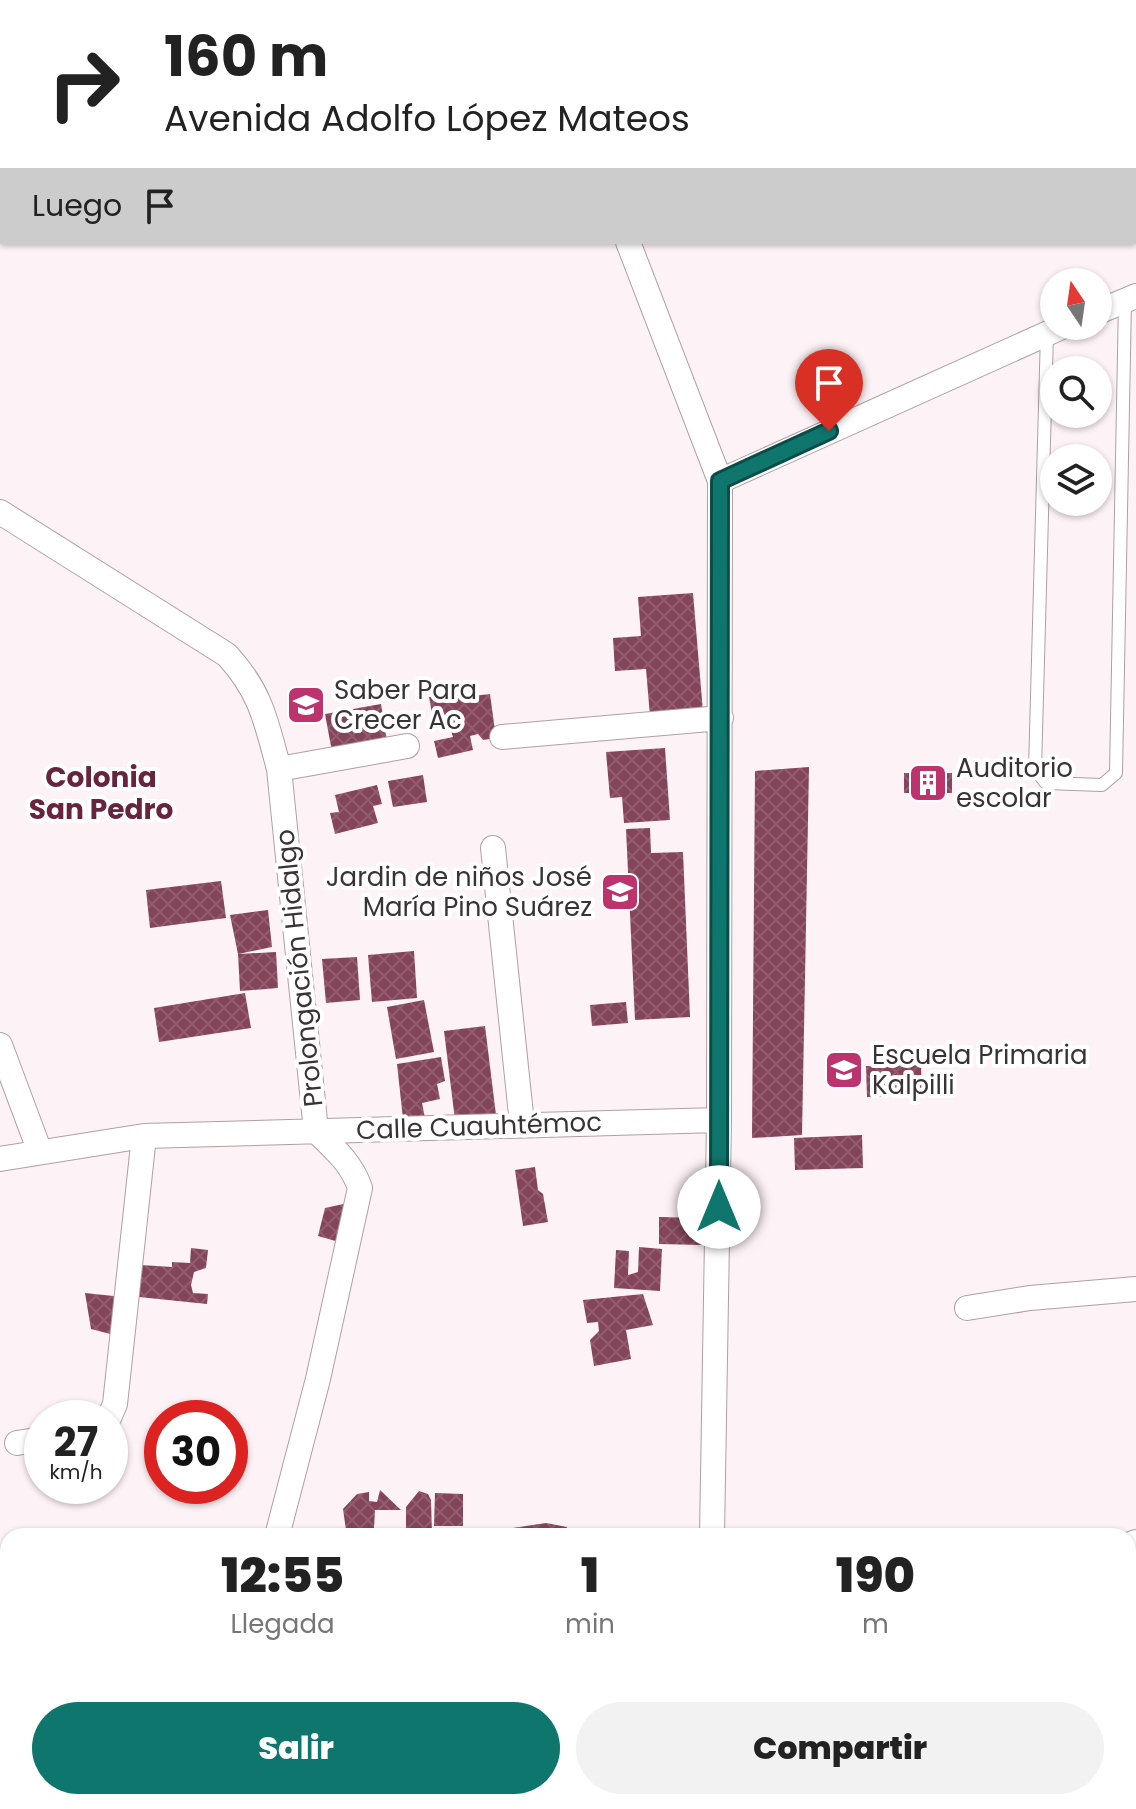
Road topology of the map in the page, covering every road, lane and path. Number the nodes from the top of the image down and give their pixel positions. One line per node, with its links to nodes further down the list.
1 (629, 244): 6 (street)
2 (1131, 298): 3 (street); 5 (lane)
3 (1112, 306)
4 (1040, 337): 6 (street)
5 (1056, 340)
6 (720, 481): 8 (street)
7 (0, 512): 11 (street, Prolongación Hidalgo)
8 (721, 718): 9 (street); 14 (street)
9 (502, 737)
10 (407, 746): 11 (street)
11 (279, 769): 16 (street, Prolongación Hidalgo)
12 (493, 848): 15 (street)
13 (0, 1045): 18 (street)
14 (719, 1120): 15 (street, Calle Cuauhtémoc); 26 (street)
15 (522, 1124): 16 (street, Calle Cuauhtémoc)
16 (316, 1131): 17 (street, Calle Cuauhtémoc); 25 (street, Prolongación Hidalgo)
17 (144, 1136): 18 (street, Calle Cuauhtémoc); 22 (street)
18 (40, 1152): 19 (street, Calle Cuauhtémoc)
19 (0, 1159)
20 (1136, 1289): 21 (street)
21 (967, 1308)
22 (115, 1400)
23 (24, 1442): 24 (street)
24 (17, 1443)
25 (279, 1528)
26 (712, 1528)

